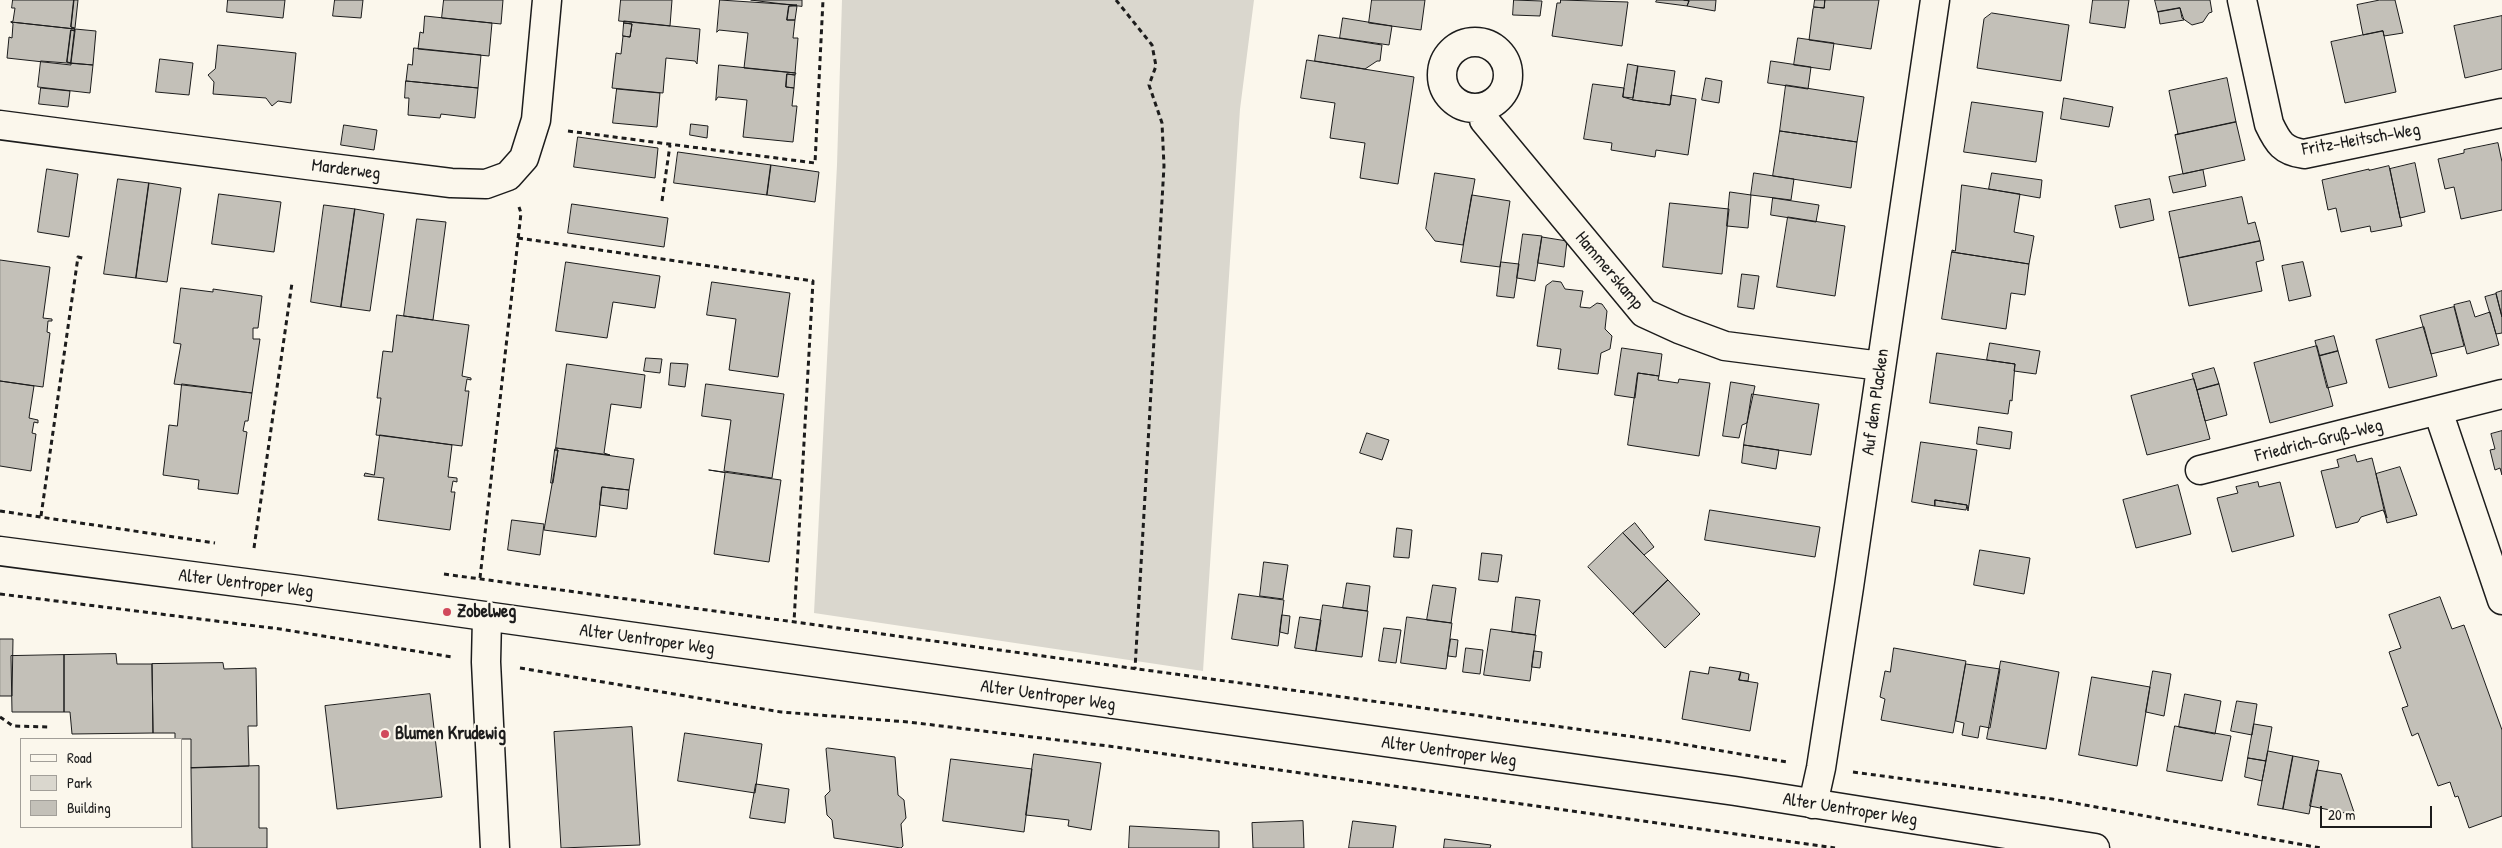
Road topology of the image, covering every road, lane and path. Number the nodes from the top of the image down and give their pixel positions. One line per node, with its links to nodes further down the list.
1 (547, 0): 9 (street)
2 (823, 0): 10 (path)
3 (1116, 0): 29 (path)
4 (1935, 0): 16 (street, Auf dem Placken)
5 (2242, 0): 7 (street, Fritz-Heitsch-Weg)
6 (1485, 106): 16 (street, Hammerskamp)
7 (2502, 114)
8 (0, 125): 11 (street, Marderweg)
9 (534, 127): 10 (path); 11 (street)
10 (670, 145): 12 (path)
11 (508, 176): 13 (path)
12 (662, 201)
13 (518, 238): 23 (path); 27 (path)
14 (86, 259): 20 (path)
15 (292, 283): 21 (path)
16 (1881, 366): 32 (street, Auf dem Placken)
17 (2502, 394): 18 (street, Friedrich-Gruß-Weg)
18 (2438, 411): 19 (street, Friedrich-Gruß-Weg); 25 (street)
19 (2200, 470)
20 (41, 516)
21 (254, 548)
22 (0, 552): 26 (street, Alter Uentroper Weg)
23 (480, 578)
24 (0, 594): 28 (path)
25 (2502, 600)
26 (486, 618): 28 (street); 32 (street, Alter Uentroper Weg)
27 (794, 622)
28 (486, 662): 33 (street); 34 (path)
29 (1135, 669)
30 (0, 717): 31 (path)
31 (51, 727)
32 (1813, 804): 35 (street, Alter Uentroper Weg)
33 (495, 848)
34 (1835, 848)
35 (2095, 848)

